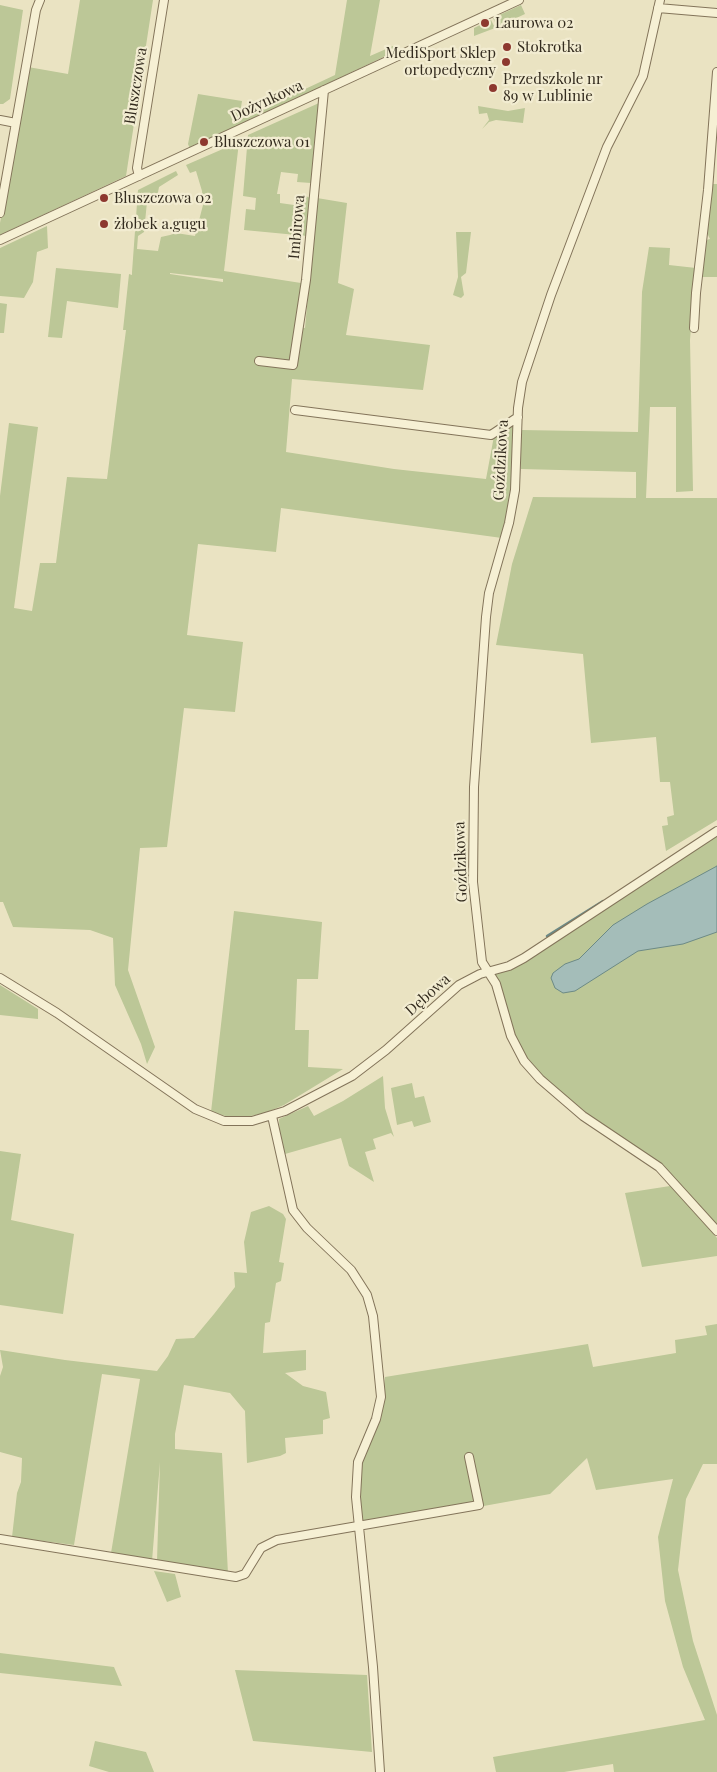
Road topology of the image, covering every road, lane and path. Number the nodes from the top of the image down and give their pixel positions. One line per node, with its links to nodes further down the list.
1 (40, 0): 9 (street)
2 (164, 0): 10 (street, Bluszczowa)
3 (519, 0): 7 (street, Dożynkowa)
4 (659, 4): 5 (street); 16 (street, Goździkowa)
5 (717, 13)
6 (717, 72): 13 (street)
7 (324, 90): 10 (street, Dożynkowa); 14 (street, Imbirowa)
8 (0, 120): 9 (street)
9 (16, 123): 11 (street)
10 (139, 176): 12 (street, Dożynkowa)
11 (0, 213)
12 (0, 240)
13 (694, 328)
14 (259, 361)
15 (295, 410): 16 (street)
16 (518, 417): 18 (street, Goździkowa)
17 (717, 831): 18 (street, Dębowa)
18 (489, 971): 20 (street, Dębowa); 21 (street, Goździkowa)
19 (0, 978): 20 (street, Dębowa)
20 (272, 1116): 23 (street)
21 (717, 1231)
22 (469, 1458): 23 (street)
23 (358, 1527): 24 (street); 25 (street)
24 (0, 1539)
25 (380, 1772)

